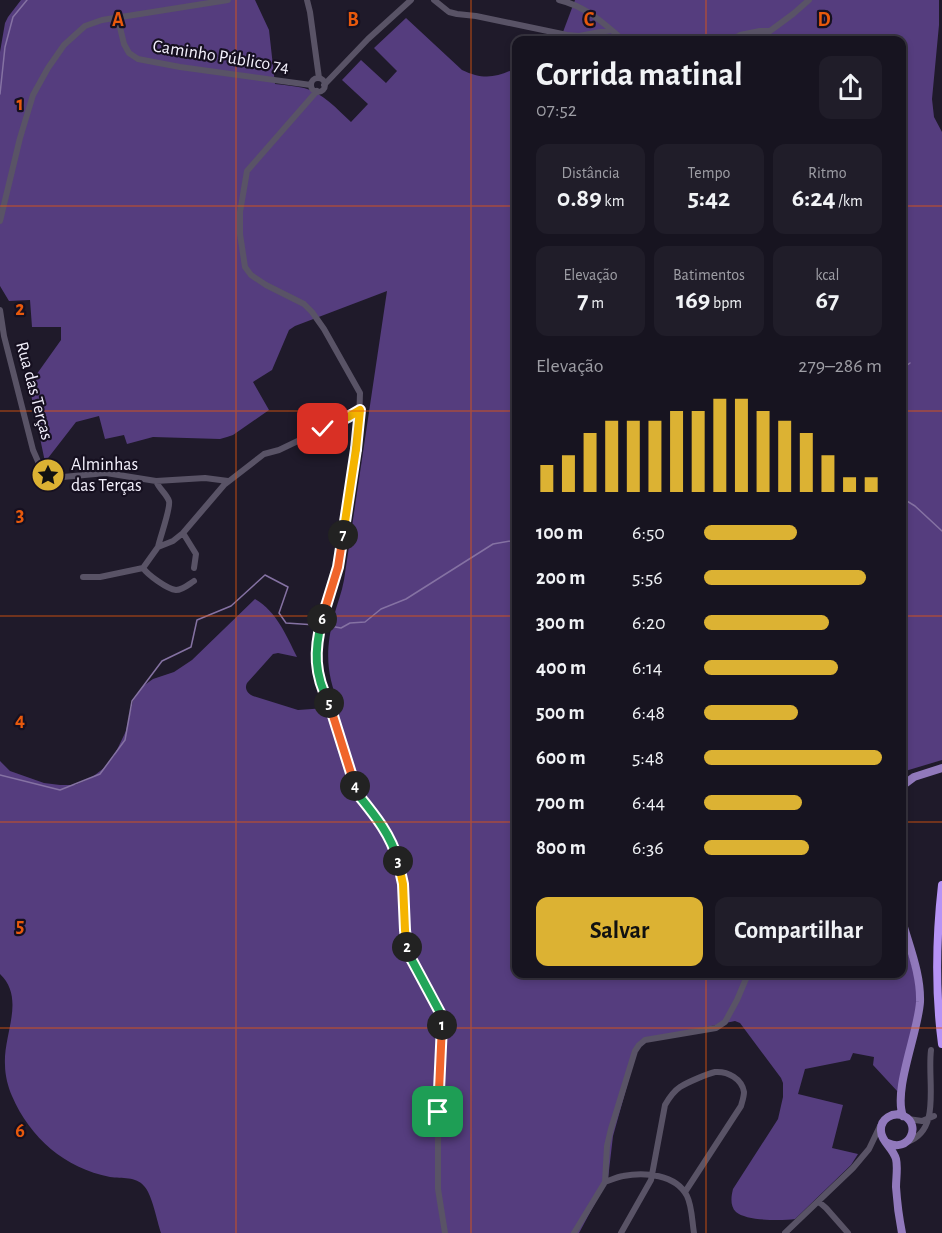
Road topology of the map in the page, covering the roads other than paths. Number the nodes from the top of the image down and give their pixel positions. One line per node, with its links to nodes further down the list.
1 (228, 0): 7 (street)
2 (307, 0): 11 (street)
3 (411, 0): 12 (street)
4 (434, 0): 8 (street)
5 (559, 0): 8 (street)
6 (809, 0): 10 (street)
7 (118, 19): 13 (street, Caminho Público 74); 15 (street)
8 (611, 30): 9 (street)
9 (618, 36)
10 (738, 36)
11 (319, 78): 12 (street); 13 (street)
12 (324, 84): 14 (street)
13 (311, 85): 14 (street)
14 (317, 91): 17 (street)
15 (0, 221)
16 (0, 310): 18 (street, Rua das Terças)
17 (360, 410): 19 (street); 46 (street)
18 (156, 481): 19 (street, Rua das Terças); 21 (street)
19 (228, 481): 20 (street)
20 (183, 533): 21 (street); 23 (street)
21 (158, 547): 22 (street)
22 (143, 568): 24 (street); 25 (street)
23 (194, 568)
24 (83, 577)
25 (194, 582)
26 (942, 768): 27 (main road)
27 (906, 783)
28 (942, 885): 31 (highway)
29 (906, 934): 33 (main road)
30 (746, 978): 43 (street)
31 (942, 1044)
32 (931, 1050): 35 (street)
33 (900, 1093): 34 (main road); 36 (main road)
34 (889, 1116): 36 (main road); 37 (main road)
35 (935, 1116): 36 (street); 39 (street)
36 (905, 1117): 39 (main road)
37 (882, 1123): 38 (main road); 40 (street)
38 (886, 1142): 39 (main road); 40 (street); 41 (main road)
39 (906, 1142): 41 (main road)
40 (869, 1149): 45 (street)
41 (896, 1167): 52 (main road)
42 (653, 1175): 43 (street); 44 (street); 44 (street); 48 (street)
43 (605, 1182): 47 (street)
44 (685, 1192): 49 (street)
45 (819, 1202): 50 (street); 51 (street)
46 (445, 1233)
47 (574, 1233)
48 (621, 1233)
49 (694, 1233)
50 (785, 1233)
51 (848, 1233)
52 (902, 1233)

